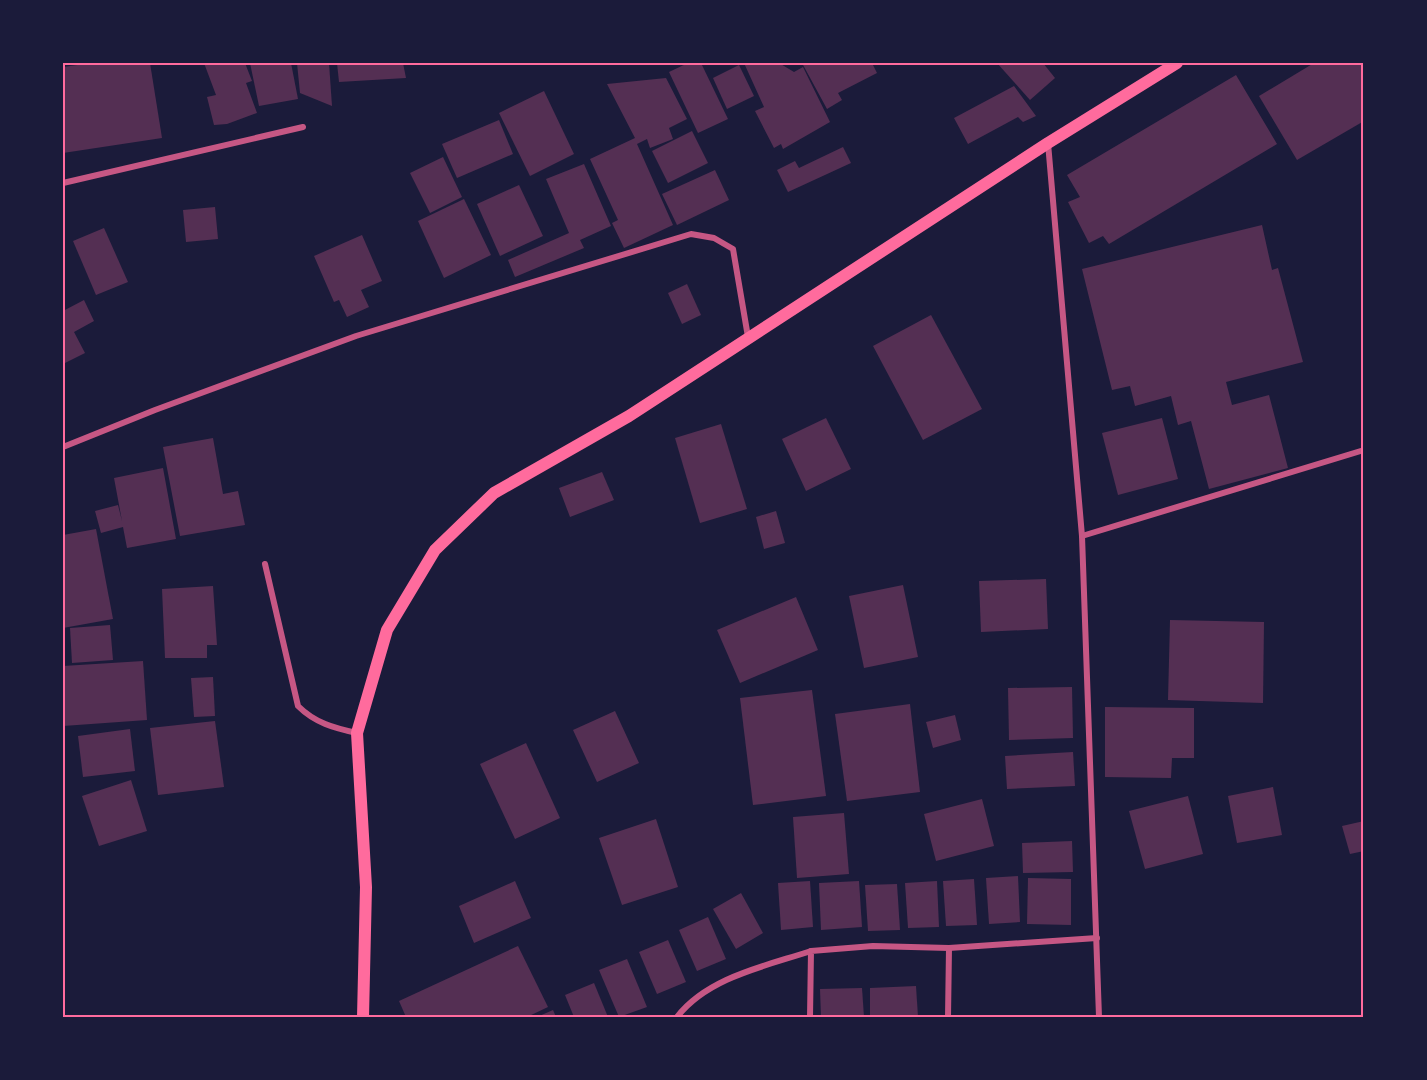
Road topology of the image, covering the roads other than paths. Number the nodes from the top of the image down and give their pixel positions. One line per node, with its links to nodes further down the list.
1 (1177, 63): 3 (main road)
2 (303, 127): 4 (street)
3 (1048, 143): 5 (main road); 8 (street)
4 (63, 183)
5 (748, 337): 6 (street); 10 (main road)
6 (63, 447)
7 (1364, 450): 8 (street)
8 (1082, 536): 11 (street)
9 (265, 564): 10 (street)
10 (357, 733): 14 (main road)
11 (1097, 938): 12 (street); 18 (street)
12 (949, 948): 13 (street); 17 (street)
13 (812, 951): 15 (street); 16 (street)
14 (363, 1017)
15 (677, 1017)
16 (810, 1017)
17 (948, 1017)
18 (1099, 1017)

